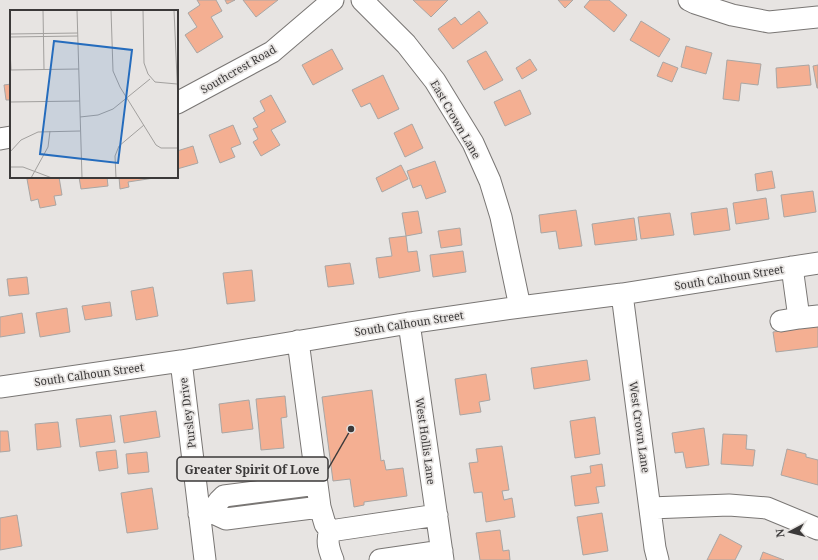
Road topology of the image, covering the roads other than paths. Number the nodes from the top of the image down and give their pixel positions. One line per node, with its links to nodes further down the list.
1 (333, 0): 5 (street, Southcrest Road)
2 (362, 0): 11 (street, East Crown Lane)
3 (689, 0): 4 (street)
4 (818, 17)
5 (178, 102)
6 (10, 137): 7 (street)
7 (0, 139)
8 (818, 263): 9 (street, South Calhoun Street)
9 (792, 267): 10 (street, South Calhoun Street); 12 (street)
10 (622, 294): 11 (street, South Calhoun Street); 19 (street, West Crown Lane)
11 (520, 307): 13 (street, South Calhoun Street)
12 (799, 318)
13 (409, 322): 14 (street, South Calhoun Street); 21 (street, West Hollis Lane)
14 (298, 341): 15 (street, South Calhoun Street); 17 (street)
15 (181, 361): 16 (street, South Calhoun Street); 20 (street, Pursley Drive)
16 (0, 387)
17 (317, 484): 18 (street); 20 (street)
18 (320, 507): 20 (street); 23 (street)
19 (650, 508): 22 (street); 28 (street, West Crown Lane)
20 (205, 513): 25 (street, Pursley Drive)
21 (437, 516): 23 (street); 24 (street, West Hollis Lane)
22 (818, 529)
23 (330, 531): 26 (street)
24 (442, 556): 27 (street)
25 (205, 560)
26 (333, 560)
27 (380, 560)
28 (658, 560)

